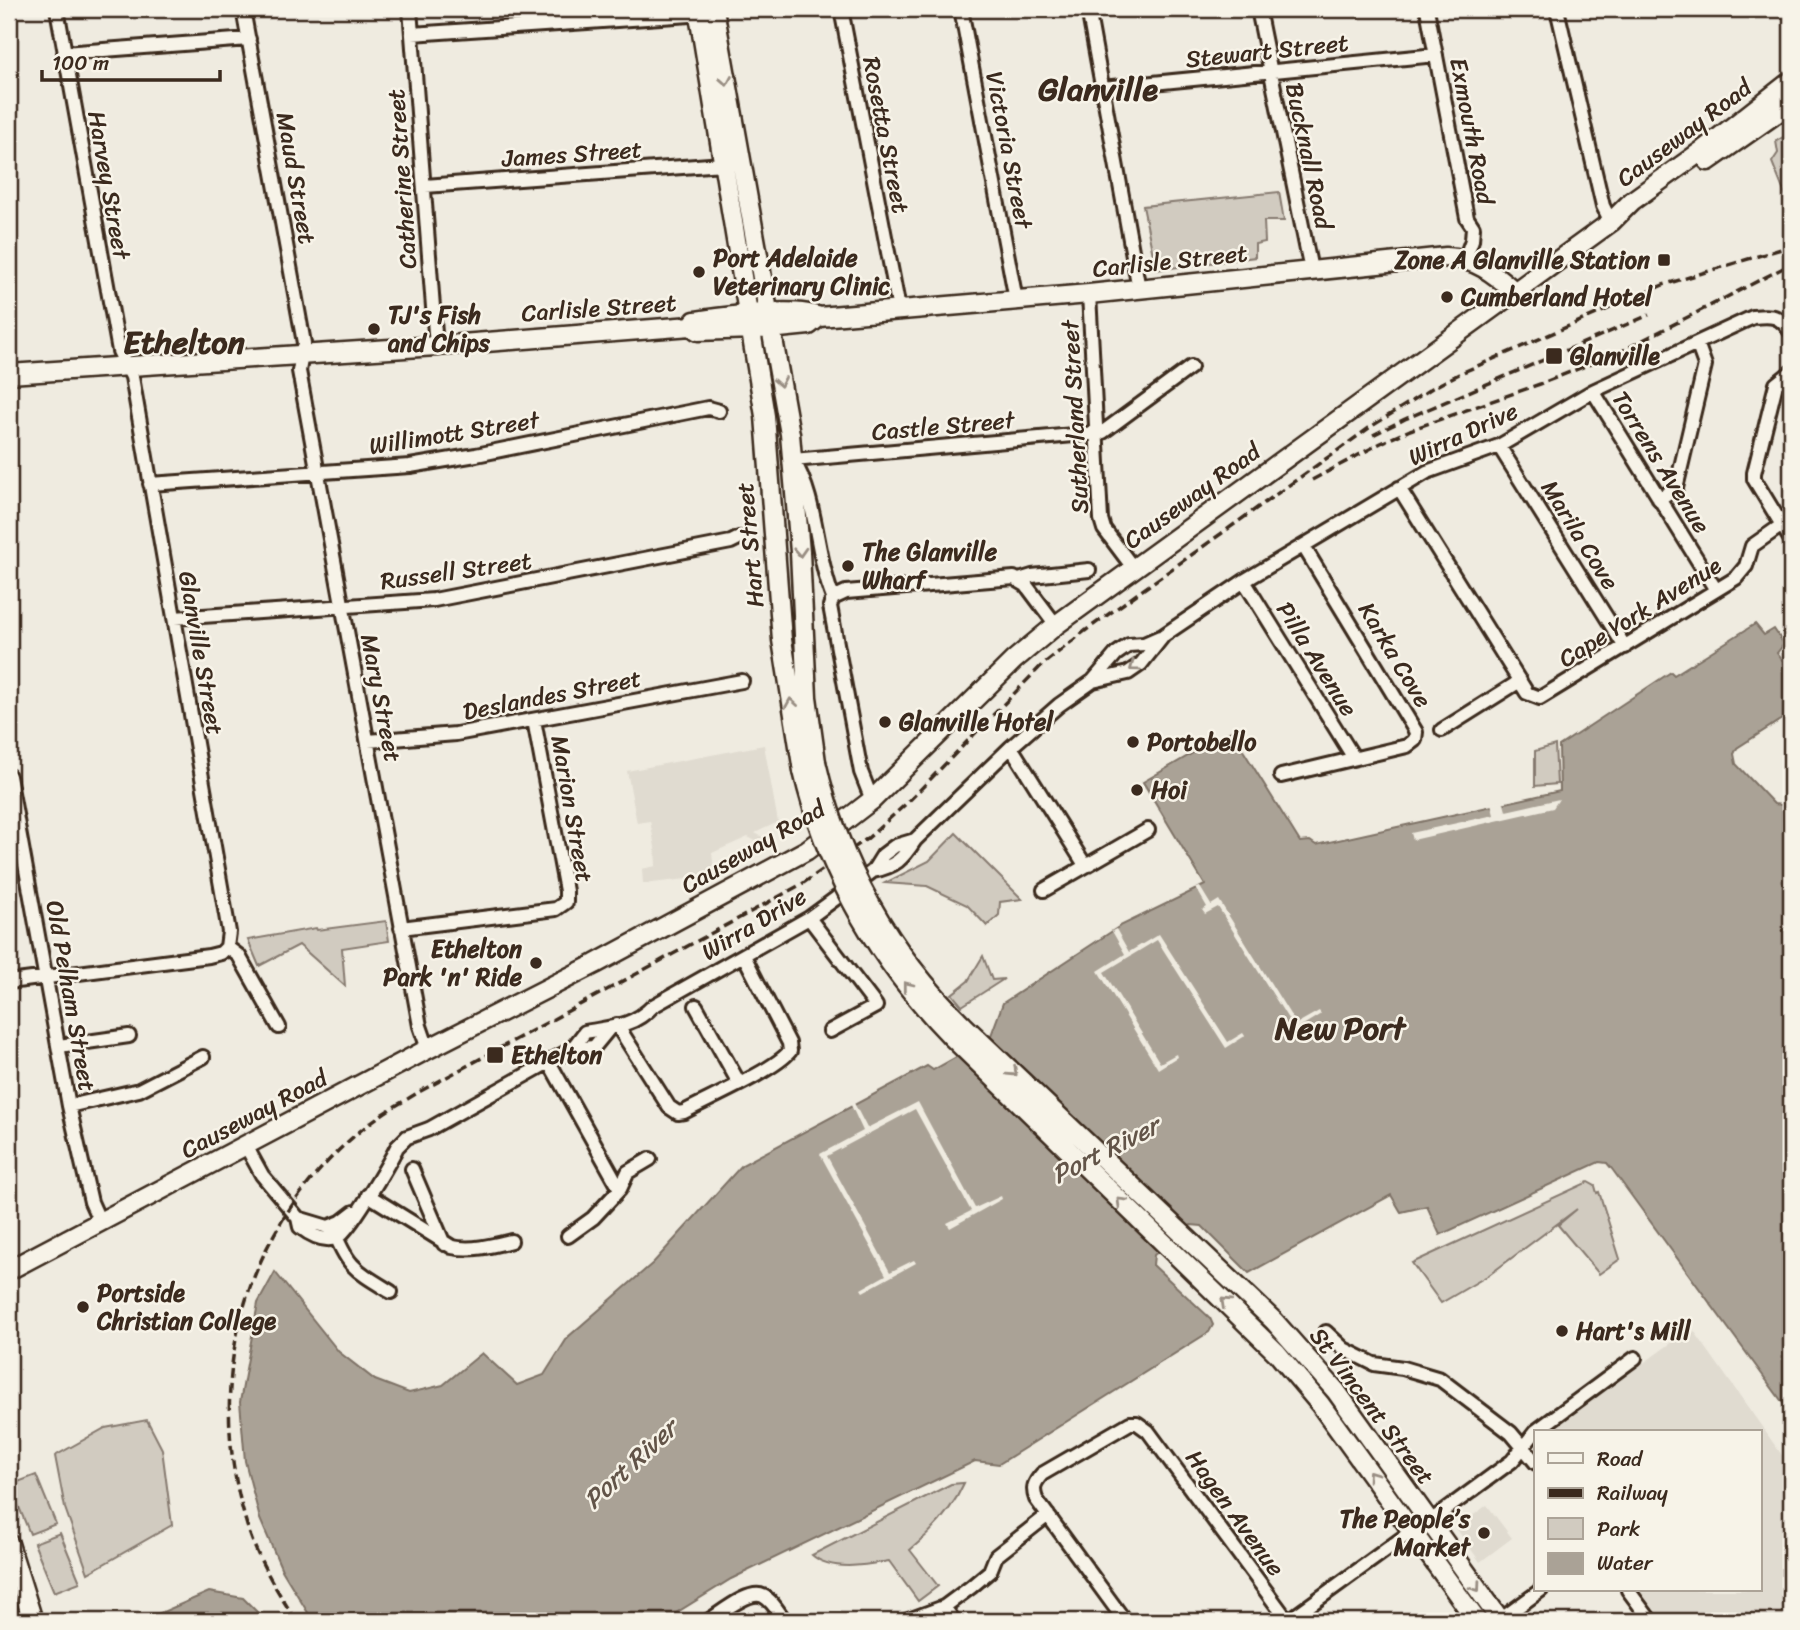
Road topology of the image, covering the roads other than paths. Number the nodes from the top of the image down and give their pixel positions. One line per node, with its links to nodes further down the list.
1 (57, 9): 13 (street, Harvey Street)
2 (243, 9): 12 (street, Maud Street)
3 (410, 9): 11 (street, Catherine Street)
4 (841, 9): 28 (street, Rosetta Street)
5 (961, 9): 27 (street, Victoria Street)
6 (1088, 9): 17 (street)
7 (1258, 9): 15 (street, Bucknall Road)
8 (1427, 9): 14 (street, Exmouth Road)
9 (1557, 9): 21 (street)
10 (706, 11): 11 (street); 19 (main road, Hart Street); 30 (main road, Hart Street, one-way to 30)
11 (412, 34): 20 (street, Catherine Street)
12 (249, 39): 13 (street); 34 (street, Maud Street)
13 (64, 53): 35 (street, Harvey Street)
14 (1436, 55): 15 (street, Stewart Street); 22 (street, Exmouth Road)
15 (1270, 72): 17 (street, Stewart Street); 23 (street, Bucknall Road)
16 (1791, 81): 18 (main road, Causeway Road)
17 (1102, 88): 24 (street)
18 (1786, 103): 21 (main road, Causeway Road)
19 (723, 164): 20 (street, James Street); 29 (main road, Hart Street)
20 (425, 186): 33 (street, Catherine Street)
21 (1611, 222): 25 (main road, Causeway Road)
22 (1465, 259): 23 (main road, Carlisle Street); 25 (main road, Carlisle Street)
23 (1311, 270): 24 (main road, Carlisle Street)
24 (1139, 289): 26 (main road, Carlisle Street)
25 (1515, 292): 52 (main road, Causeway Road)
26 (1089, 294): 27 (main road, Carlisle Street); 41 (street, Sutherland Street)
27 (1016, 300): 28 (main road, Carlisle Street)
28 (899, 309): 30 (main road, Carlisle Street)
29 (750, 321): 30 (main road, Carlisle Street); 33 (main road, Carlisle Street); 71 (main road, Hart Street, one-way to 29)
30 (769, 321): 43 (main road, Hart Street, one-way to 43)
31 (1791, 332): 32 (street, Wirra Drive)
32 (1697, 343): 39 (street, Wirra Drive); 47 (street)
33 (436, 346): 34 (main road, Carlisle Street)
34 (301, 354): 35 (main road, Carlisle Street); 44 (street, Mary Street)
35 (126, 367): 38 (main road, Carlisle Street); 45 (street, Glanville Street)
36 (1191, 367): 41 (street)
37 (1791, 372): 48 (street)
38 (9, 374)
39 (1592, 391): 42 (street, Wirra Drive); 47 (street, Torrens Avenue)
40 (719, 411): 44 (street, Willimott Street)
41 (1096, 433): 43 (street, Castle Street); 52 (street, Sutherland Street)
42 (1499, 446): 46 (street, Wirra Drive); 62 (street, Marila Cove)
43 (793, 460): 57 (street, Hart Street); 71 (main road, Hart Street, one-way to 71)
44 (318, 472): 45 (street, Willimott Street); 58 (street, Mary Street)
45 (150, 484): 59 (street, Glanville Street)
46 (1399, 488): 51 (street, Wirra Drive); 65 (street)
47 (1659, 499): 56 (street, Torrens Avenue)
48 (1782, 525): 50 (street); 56 (street, Cape York Avenue)
49 (740, 538): 58 (street, Russell Street)
50 (1791, 540)
51 (1304, 547): 55 (street, Wirra Drive); 70 (street, Karka Cove)
52 (1134, 569): 60 (main road, Causeway Road)
53 (1089, 570): 54 (street)
54 (1019, 580): 57 (street); 60 (street)
55 (1244, 581): 61 (street, Wirra Drive); 70 (street, Pilla Avenue)
56 (1716, 590): 62 (street, Cape York Avenue)
57 (833, 598): 74 (street, Hart Street)
58 (342, 606): 59 (street, Russell Street); 68 (street, Mary Street)
59 (174, 618): 80 (street, Glanville Street)
60 (1056, 625): 74 (main road, Causeway Road)
61 (1164, 635): 64 (street, Wirra Drive); 64 (street, Wirra Drive, one-way to 64)
62 (1625, 647): 65 (street, Cape York Avenue)
63 (741, 681): 66 (street, Deslandes Street)
64 (1093, 681): 69 (street, Wirra Drive)
65 (1520, 681): 67 (street)
66 (534, 720): 68 (street, Deslandes Street); 79 (street, Marion Street)
67 (1442, 730)
68 (368, 741): 79 (street, Mary Street)
69 (1011, 747): 76 (street); 78 (street, Wirra Drive)
70 (1354, 758): 73 (street, Karka Cove)
71 (810, 766): 88 (main road, Hart Street, bridge)
72 (9, 776): 82 (street, Old Pelham Street)
73 (1281, 776)
74 (872, 800): 91 (main road, Causeway Road)
75 (1148, 830): 76 (street)
76 (1085, 864): 77 (street)
77 (1044, 890)
78 (809, 918): 81 (street, Wirra Drive); 87 (street)
79 (401, 928): 91 (street, Mary Street)
80 (227, 947): 82 (street); 86 (street)
81 (744, 956): 85 (street, Wirra Drive); 94 (street)
82 (47, 978): 83 (street); 90 (street, Old Pelham Street)
83 (9, 982)
84 (696, 1006): 94 (street)
85 (615, 1026): 93 (street, Wirra Drive); 94 (street)
86 (279, 1027)
87 (830, 1031)
88 (958, 1031): 115 (main road, St Vincent Street, one-way to 115); 116 (main road, St Vincent Street, one-way to 88)
89 (129, 1036): 90 (street)
90 (59, 1045): 95 (street, Old Pelham Street)
91 (428, 1049): 96 (main road, Causeway Road)
92 (203, 1057): 95 (street)
93 (549, 1062): 99 (street); 100 (street, Wirra Drive)
94 (739, 1083)
95 (69, 1106): 101 (street, Old Pelham Street)
96 (246, 1146): 101 (main road, Causeway Road); 102 (street)
97 (650, 1159): 99 (street)
98 (412, 1169): 105 (street)
99 (620, 1189): 103 (street)
100 (368, 1195): 102 (street, Wirra Drive); 105 (street)
101 (100, 1222): 106 (main road, Causeway Road)
102 (334, 1232): 107 (street)
103 (568, 1236)
104 (511, 1241): 105 (street)
105 (444, 1244)
106 (9, 1269)
107 (391, 1292)
108 (1326, 1332): 112 (street)
109 (1635, 1359): 110 (street)
110 (1537, 1430)
111 (1534, 1433): 112 (street)
112 (1523, 1447): 113 (street); 115 (street)
113 (1534, 1461)
114 (1048, 1515): 120 (street); 126 (street); 127 (street, Hagen Avenue)
115 (1429, 1522): 116 (main road); 129 (main road, St Vincent Street, one-way to 129)
116 (1412, 1531): 127 (street); 128 (main road, St Vincent Street)
117 (9, 1544): 121 (main road)
118 (1538, 1592): 129 (street)
119 (1629, 1592): 130 (street)
120 (943, 1607): 124 (street); 125 (street)
121 (33, 1621)
122 (708, 1621): 123 (street)
123 (785, 1621)
124 (906, 1621)
125 (954, 1621)
126 (1125, 1621)
127 (1288, 1621)
128 (1477, 1621)
129 (1501, 1621)
130 (1651, 1621)

